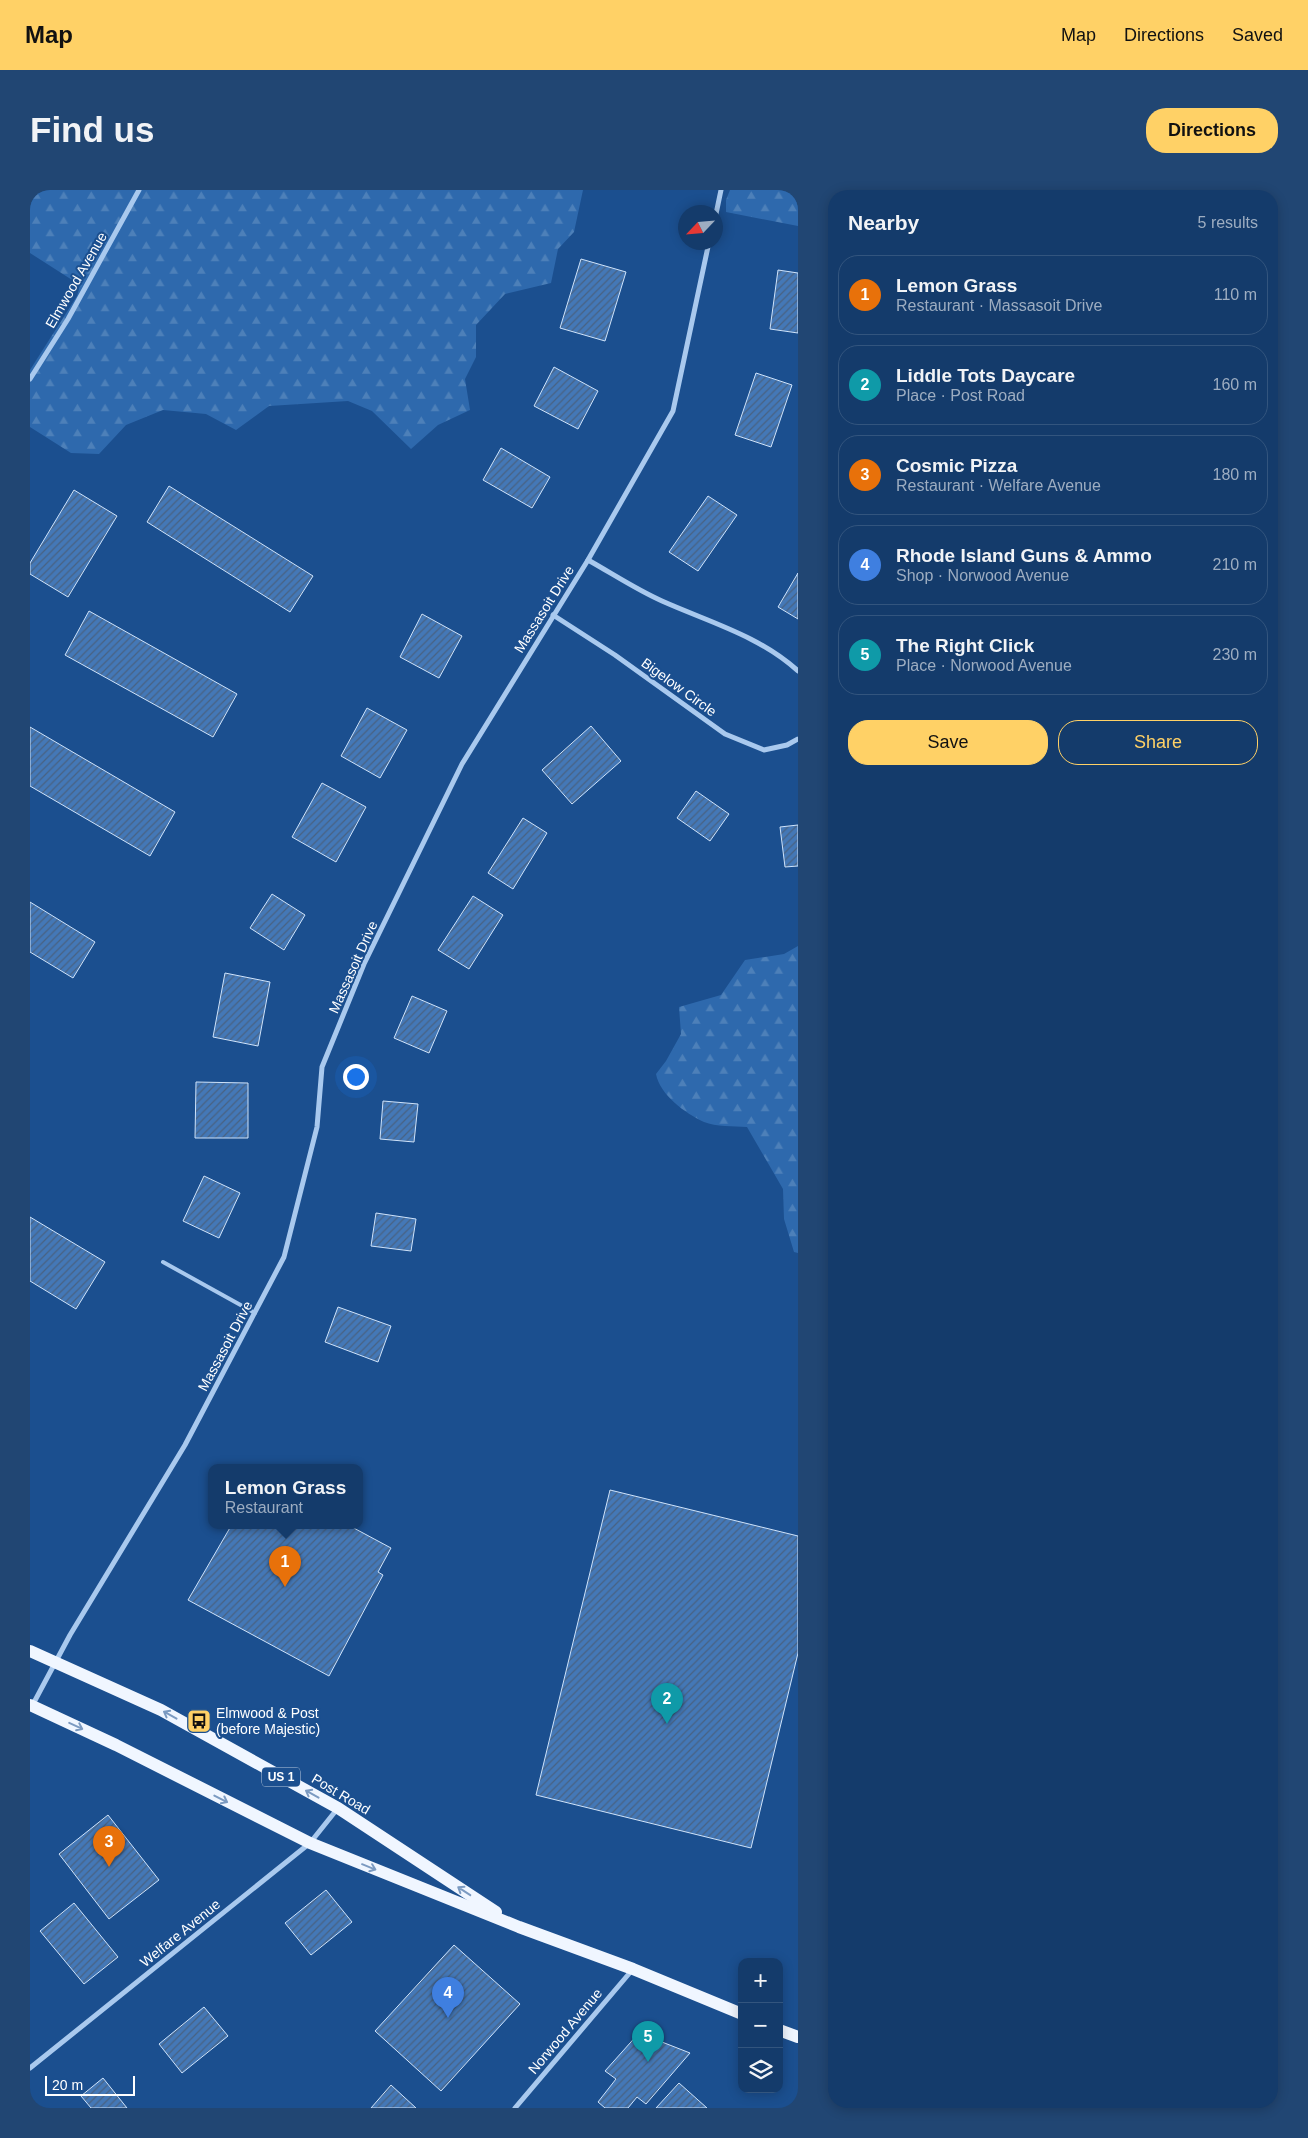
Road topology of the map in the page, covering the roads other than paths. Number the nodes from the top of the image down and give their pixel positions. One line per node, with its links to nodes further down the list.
1 (139, 190): 5 (street, Elmwood Avenue)
2 (721, 190): 3 (street)
3 (718, 205)
4 (708, 250): 6 (street, Massasoit Drive)
5 (30, 379)
6 (588, 560): 7 (street, Massasoit Drive); 8 (street)
7 (553, 615): 9 (street, Bigelow Circle); 11 (street, Massasoit Drive)
8 (798, 671)
9 (798, 739)
10 (163, 1262): 11 (lane)
11 (255, 1312): 13 (street, Massasoit Drive)
12 (30, 1651): 13 (main road, Post Road / US 1)
13 (56, 1663): 14 (street, Massasoit Drive); 15 (main road, Post Road / US 1, one-way to 13)
14 (31, 1706): 16 (main road, Post Road / US 1, one-way to 16)
15 (338, 1808): 16 (street, Welfare Avenue); 17 (main road, Post Road / US 1, one-way to 15)
16 (310, 1844): 17 (main road, Post Road / US 1, one-way to 17); 22 (street, Welfare Avenue)
17 (519, 1927): 18 (main road, Post Road / US 1)
18 (633, 1969): 19 (main road, Post Road / US 1); 23 (street, Norwood Avenue)
19 (738, 2012)
20 (783, 2031): 21 (main road)
21 (798, 2037)
22 (30, 2068)
23 (515, 2108)

